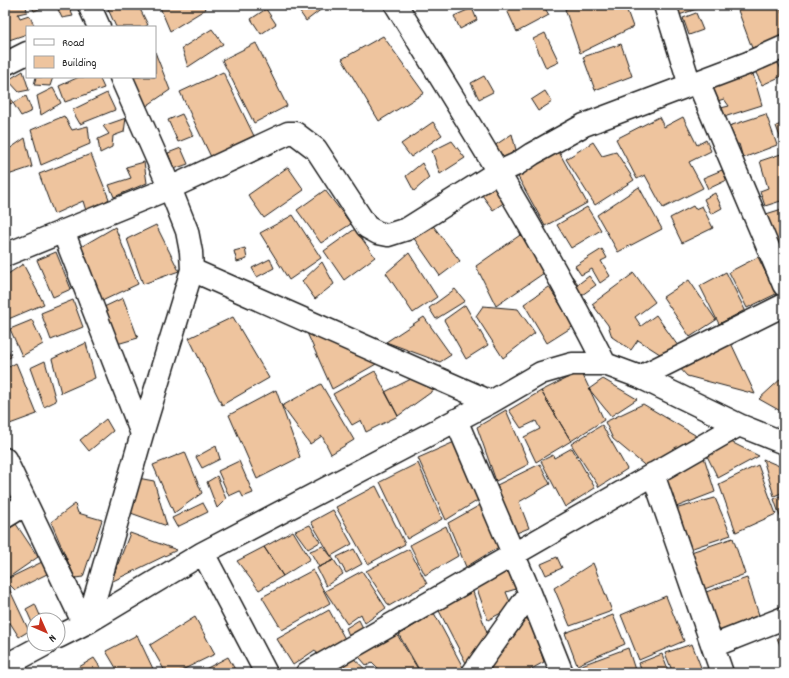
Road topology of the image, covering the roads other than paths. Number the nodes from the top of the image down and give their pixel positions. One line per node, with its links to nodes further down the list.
1 (396, 5): 8 (street)
2 (665, 5): 7 (street)
3 (784, 47): 7 (street)
4 (26, 54): 5 (street)
5 (5, 64)
6 (121, 78): 9 (street)
7 (694, 83): 8 (street); 13 (street)
8 (499, 171): 9 (street); 15 (street)
9 (170, 188): 10 (street); 12 (street)
10 (63, 231): 11 (street); 21 (street)
11 (5, 255)
12 (192, 270): 17 (street); 21 (street)
13 (784, 285)
14 (784, 305): 16 (street)
15 (605, 364): 16 (street); 17 (street)
16 (640, 377): 19 (street)
17 (491, 402): 18 (street)
18 (456, 420): 27 (street); 28 (street)
19 (739, 425): 22 (street); 24 (street)
20 (784, 426): 22 (street)
21 (142, 434): 31 (street)
22 (774, 439)
23 (5, 459): 25 (street)
24 (653, 474): 28 (street); 33 (street)
25 (26, 504): 26 (street); 31 (street)
26 (5, 517)
27 (203, 553): 31 (street); 36 (street)
28 (513, 554): 29 (street); 37 (street)
29 (530, 593): 38 (street); 39 (street)
30 (784, 618): 33 (street)
31 (86, 623): 32 (street)
32 (66, 633)
33 (713, 646): 40 (street)
34 (31, 652): 35 (street)
35 (5, 666)
36 (266, 673)
37 (307, 673)
38 (473, 673)
39 (562, 673)
40 (722, 673)

